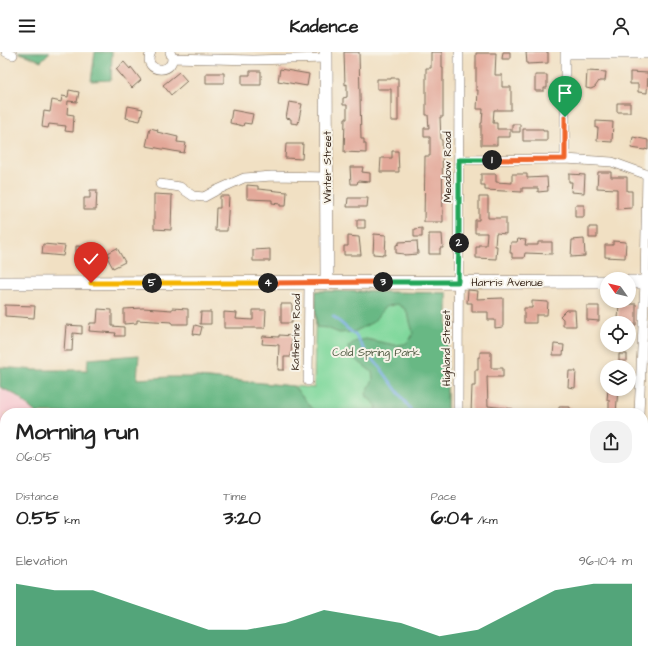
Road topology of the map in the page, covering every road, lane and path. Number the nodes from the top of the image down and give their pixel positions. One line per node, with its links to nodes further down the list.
1 (151, 52): 5 (street)
2 (459, 52): 8 (street, Meadow Road)
3 (565, 53): 4 (street); 7 (street)
4 (648, 54)
5 (171, 55): 6 (street)
6 (326, 55): 10 (main road, Winter Street)
7 (565, 159): 8 (street); 9 (street)
8 (459, 160): 13 (street, Meadow Road)
9 (647, 174): 16 (street)
10 (327, 177): 11 (street); 12 (main road, Winter Street)
11 (160, 184)
12 (327, 282): 13 (main road, Harris Avenue); 18 (main road, Harris Avenue)
13 (458, 282): 14 (main road, Harris Avenue); 20 (street, Highland Street)
14 (600, 282)
15 (636, 282): 16 (main road)
16 (647, 282): 21 (street)
17 (0, 283): 18 (main road, Harris Avenue)
18 (309, 283): 19 (street, Katherine Road)
19 (308, 381)
20 (458, 408)
21 (639, 408)

